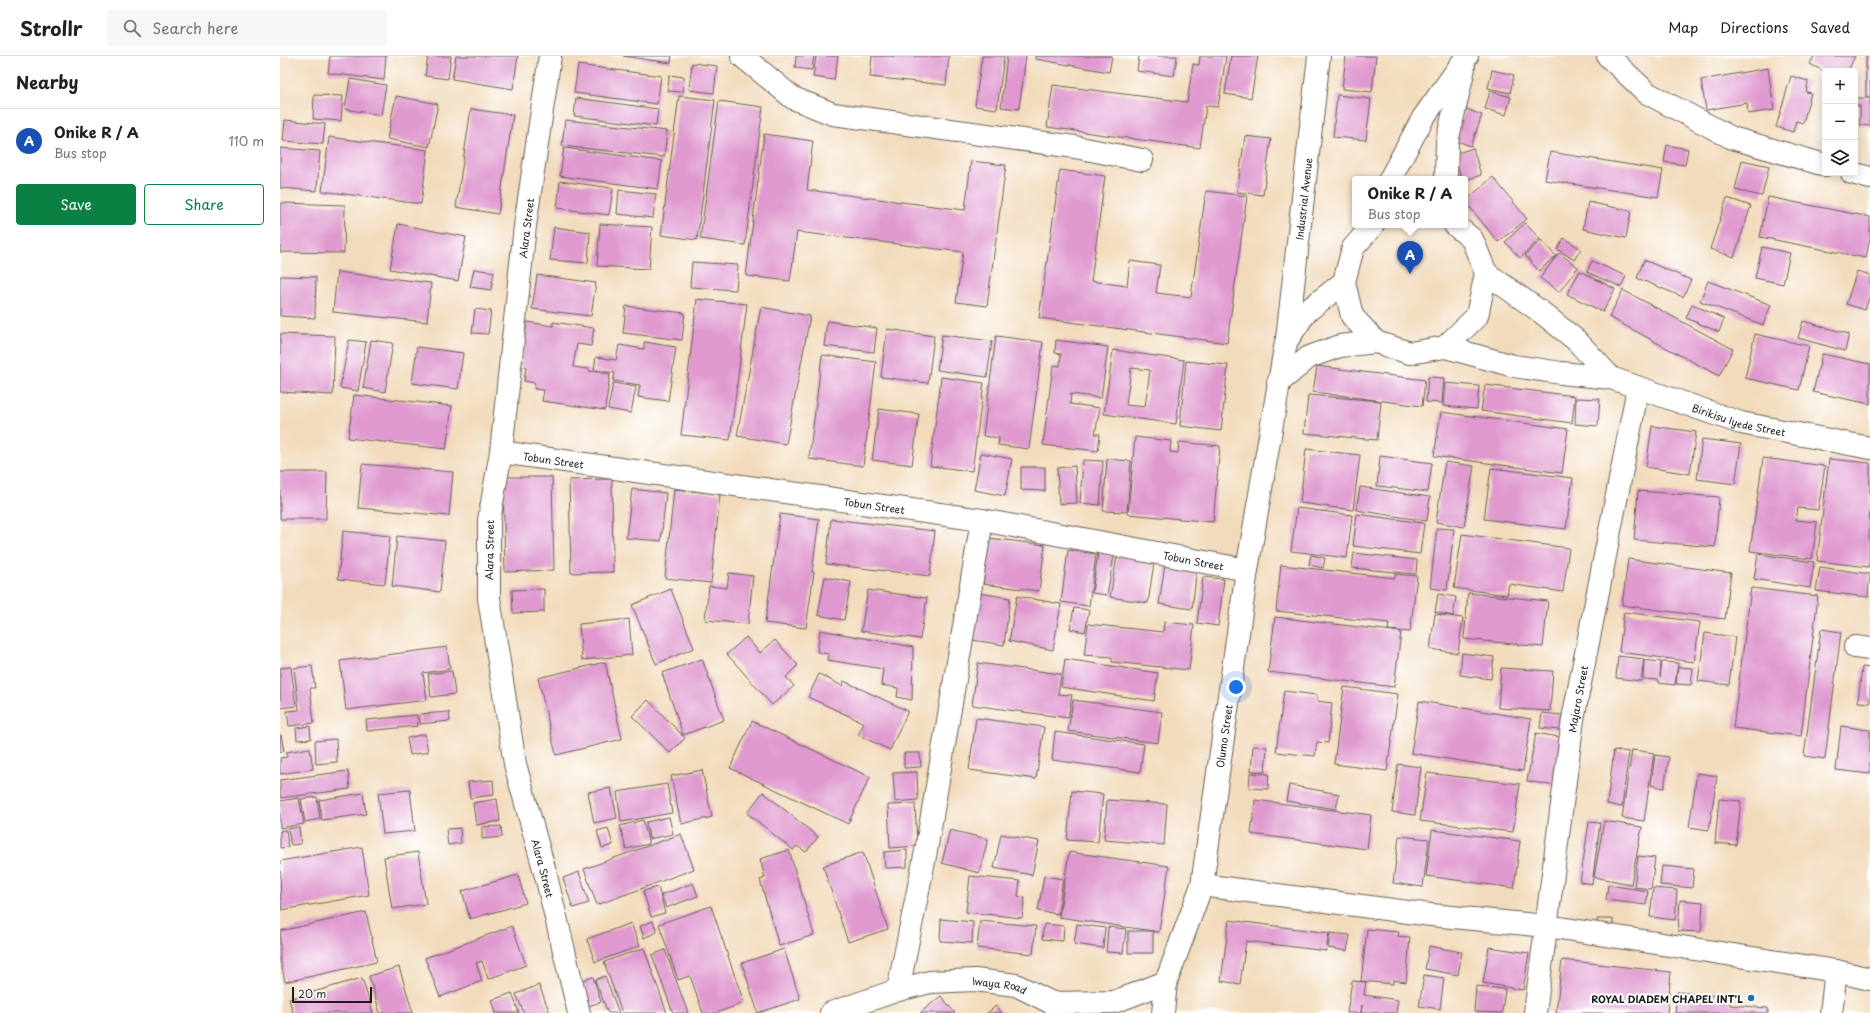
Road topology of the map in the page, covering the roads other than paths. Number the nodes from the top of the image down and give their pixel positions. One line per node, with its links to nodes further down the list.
1 (550, 56): 23 (street, Alara Street)
2 (742, 56): 6 (street)
3 (1318, 56): 16 (street, Industrial Avenue)
4 (1467, 56): 9 (street); 10 (street)
5 (1608, 56): 7 (street)
6 (1142, 160)
7 (1822, 164)
8 (1858, 175): 11 (street)
9 (1392, 176)
10 (1446, 176)
11 (1870, 178)
12 (1370, 228): 15 (street)
13 (1459, 228): 14 (street)
14 (1486, 273): 18 (street); 19 (street, Birikisu Iyede Street)
15 (1344, 282): 16 (street); 17 (street)
16 (1286, 342): 20 (street, Industrial Avenue)
17 (1376, 342): 18 (street); 20 (street)
18 (1445, 347): 19 (street, Birikisu Iyede Street)
19 (1611, 378): 21 (street, Birikisu Iyede Street)
20 (1278, 383): 25 (street, Olumo Street)
21 (1638, 388): 22 (street, Birikisu Iyede Street); 27 (street, Majaro Street)
22 (1870, 448)
23 (500, 452): 24 (street, Tobun Street); 32 (street, Alara Street)
24 (982, 520): 25 (street, Tobun Street); 31 (street)
25 (1247, 570): 26 (street, Olumo Street)
26 (1202, 885): 27 (street); 30 (street, Olumo Street)
27 (1547, 926): 28 (street); 35 (street, Majaro Street)
28 (1836, 971): 29 (street); 36 (street)
29 (1870, 979)
30 (1166, 982): 31 (street, Iwaya Road); 34 (street, Olumo Street)
31 (898, 990): 33 (street, Iwaya Road)
32 (579, 1013)
33 (831, 1013)
34 (1163, 1013)
35 (1534, 1013)
36 (1831, 1013)

